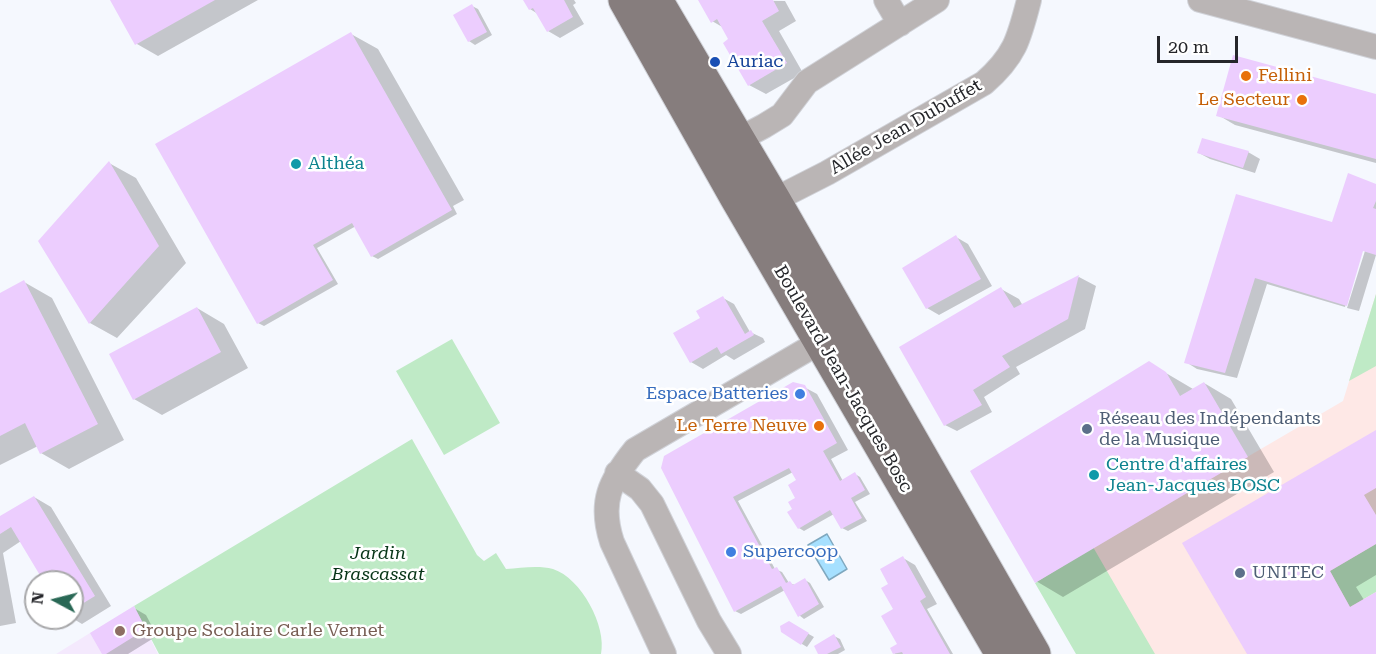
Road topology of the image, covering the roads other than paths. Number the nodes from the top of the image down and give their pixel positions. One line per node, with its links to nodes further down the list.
1 (625, 0): 9 (main road, Boulevard Jean-Jacques Bosc)
2 (656, 0): 10 (main road, Boulevard Jean-Jacques Bosc)
3 (886, 0): 7 (street)
4 (937, 0): 7 (street)
5 (1029, 0): 11 (street, Allée Jean Dubuffet)
6 (1200, 0): 8 (street)
7 (900, 24): 10 (street)
8 (1376, 47)
9 (685, 104): 11 (street, Boulevard Jean-Jacques Bosc); 12 (main road, Boulevard Jean-Jacques Bosc)
10 (732, 131): 11 (main road, Boulevard Jean-Jacques Bosc)
11 (774, 200): 17 (main road, Boulevard Jean-Jacques Bosc)
12 (820, 342): 13 (street); 16 (main road, Boulevard Jean-Jacques Bosc)
13 (617, 473): 14 (street); 15 (street)
14 (664, 654)
15 (729, 654)
16 (1002, 654)
17 (1034, 654)

